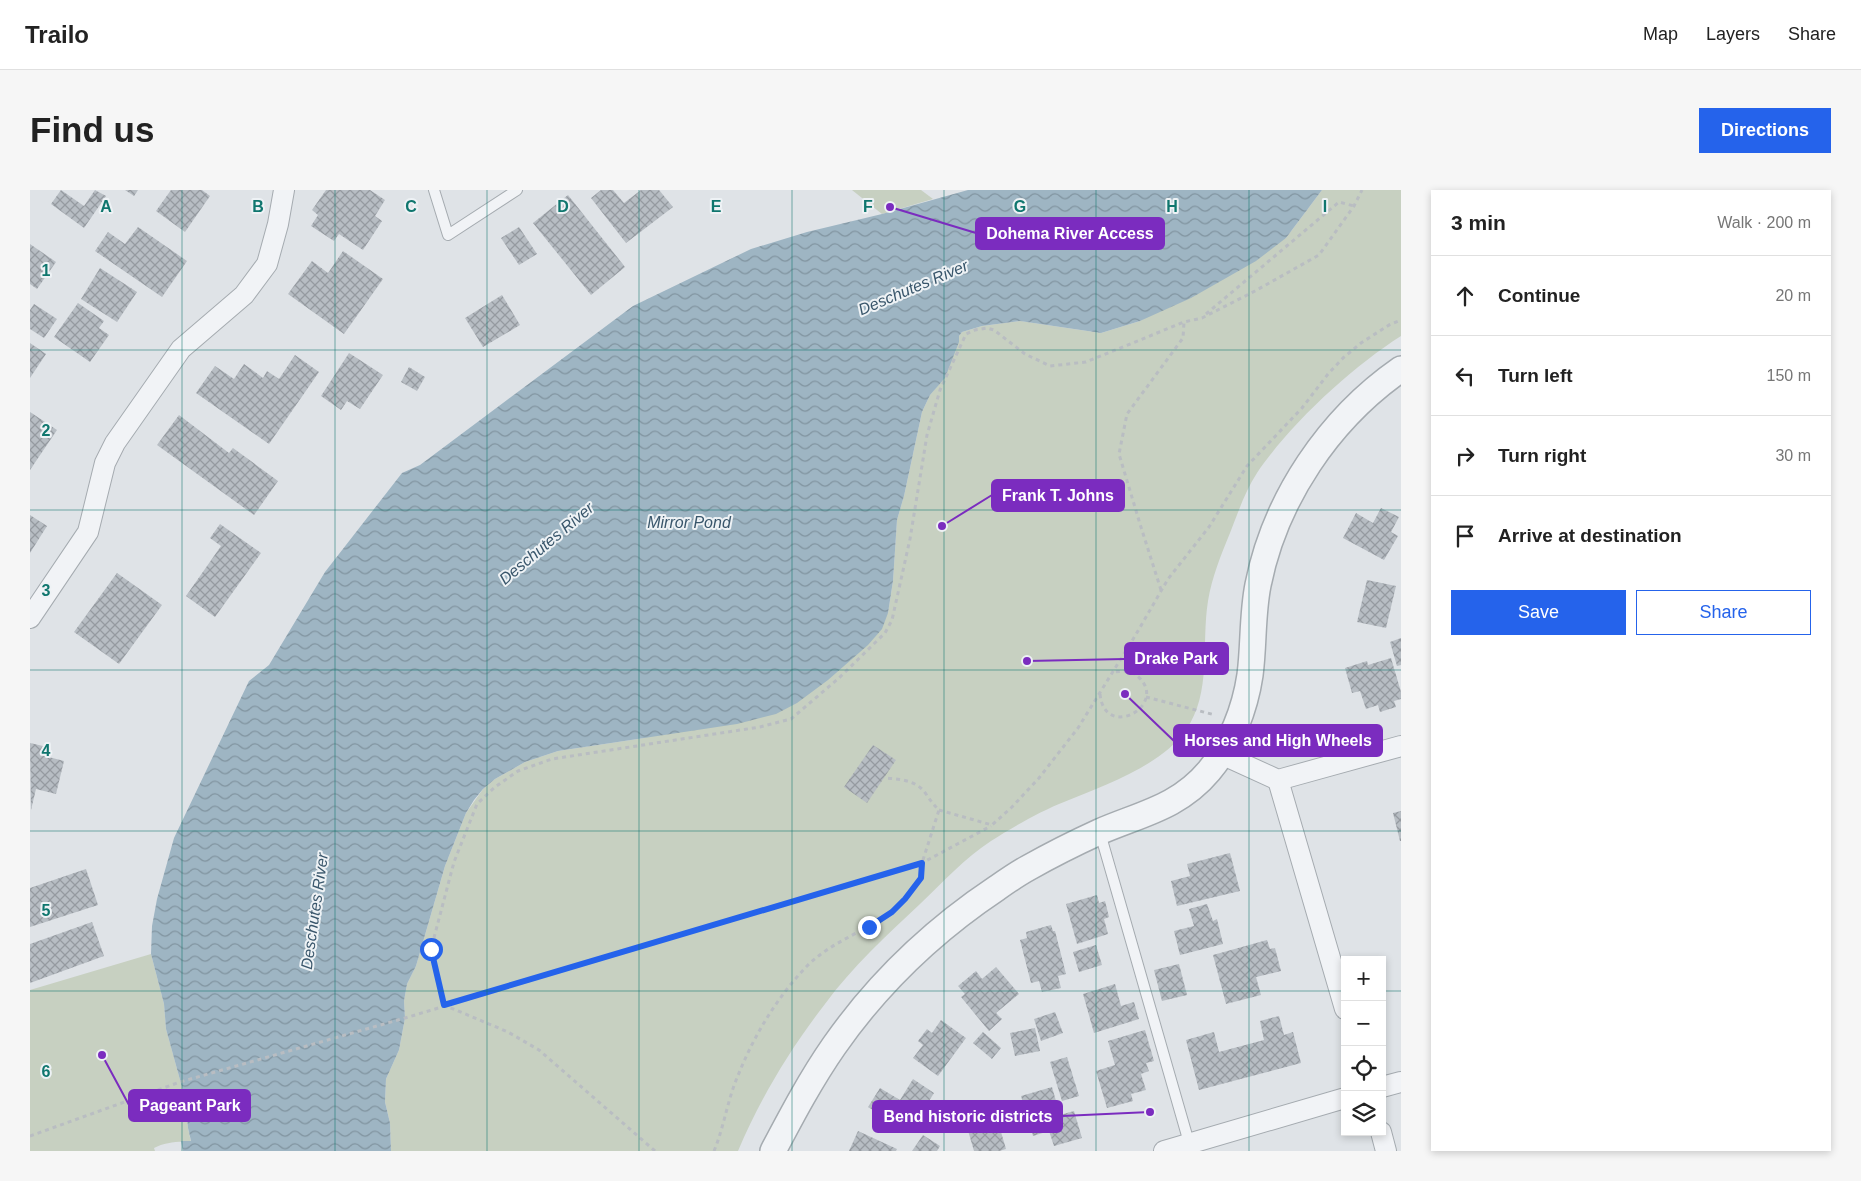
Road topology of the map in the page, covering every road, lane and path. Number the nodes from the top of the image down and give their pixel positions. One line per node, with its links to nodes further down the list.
1 (284, 190): 11 (street)
2 (434, 190): 3 (lane)
3 (517, 190)
4 (1362, 190): 5 (path)
5 (1354, 206): 6 (path); 6 (path)
6 (1202, 318): 8 (path)
7 (1401, 320): 10 (path)
8 (1184, 322): 10 (path); 25 (path)
9 (1401, 369): 15 (street)
10 (1162, 590): 12 (path)
11 (30, 618)
12 (1112, 672): 13 (path); 14 (path)
13 (1100, 693): 14 (path); 21 (path)
14 (1146, 697): 15 (path)
15 (1239, 720): 17 (street)
16 (1401, 746): 19 (street)
17 (1222, 754): 19 (street); 22 (street)
18 (884, 778): 20 (path)
19 (1278, 780): 24 (street)
20 (939, 810): 21 (path); 23 (path)
21 (992, 825): 23 (path)
22 (1100, 832): 31 (lane); 34 (street)
23 (922, 863): 25 (path); 33 (path)
24 (1343, 1001)
25 (444, 1005): 29 (path); 32 (path)
26 (1401, 1082): 27 (street)
27 (1386, 1086)
28 (1341, 1099): 31 (street)
29 (30, 1136)
30 (1382, 1136): 36 (street)
31 (1190, 1147): 35 (street)
32 (655, 1151)
33 (714, 1151)
34 (773, 1151)
35 (1164, 1151)
36 (1386, 1151)

